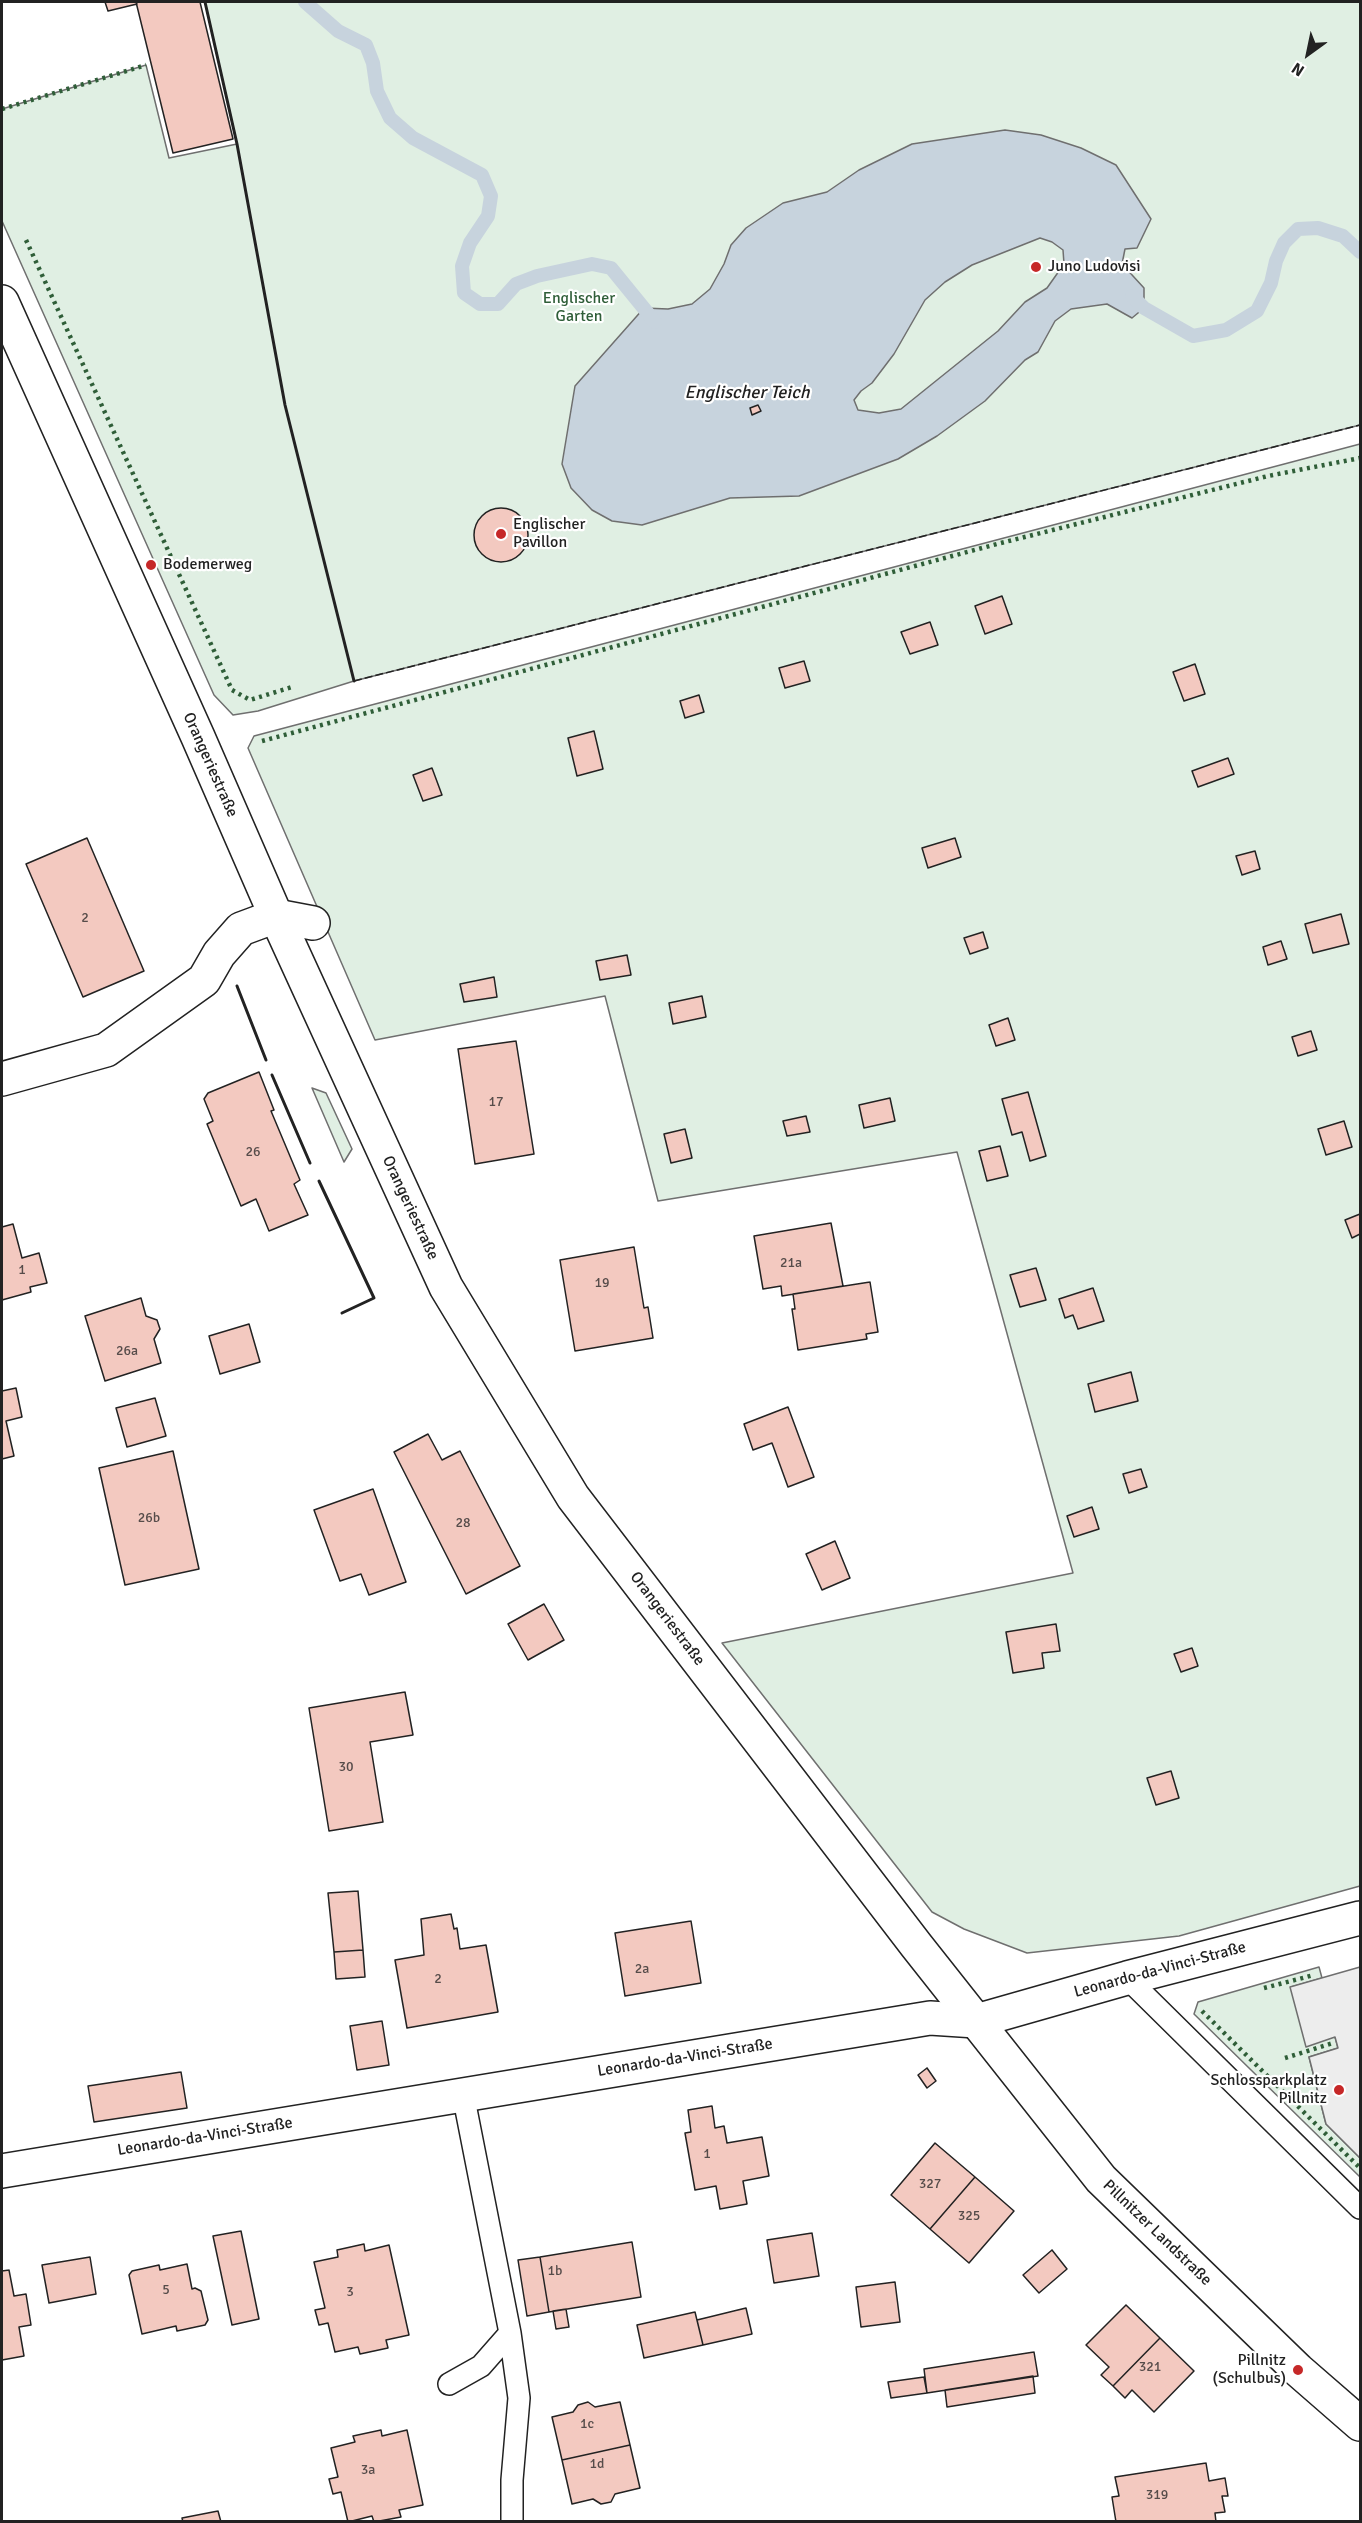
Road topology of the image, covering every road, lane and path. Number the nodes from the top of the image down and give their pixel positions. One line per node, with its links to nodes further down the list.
1 (2, 303): 2 (main road, Orangeriestraße)
2 (276, 916): 3 (main road); 4 (main road); 7 (main road, Orangeriestraße)
3 (314, 923)
4 (2, 1079)
5 (1360, 1918): 6 (main road, Leonardo-da-Vinci-Straße)
6 (1127, 1978): 7 (main road, Leonardo-da-Vinci-Straße); 10 (lane)
7 (976, 2021): 8 (main road, Leonardo-da-Vinci-Straße); 13 (main road, Pillnitzer Landstraße)
8 (463, 2094): 9 (main road, Leonardo-da-Vinci-Straße); 11 (lane)
9 (2, 2170)
10 (1360, 2208)
11 (510, 2333): 12 (lane); 14 (lane)
12 (448, 2384)
13 (1360, 2424)
14 (512, 2522)

